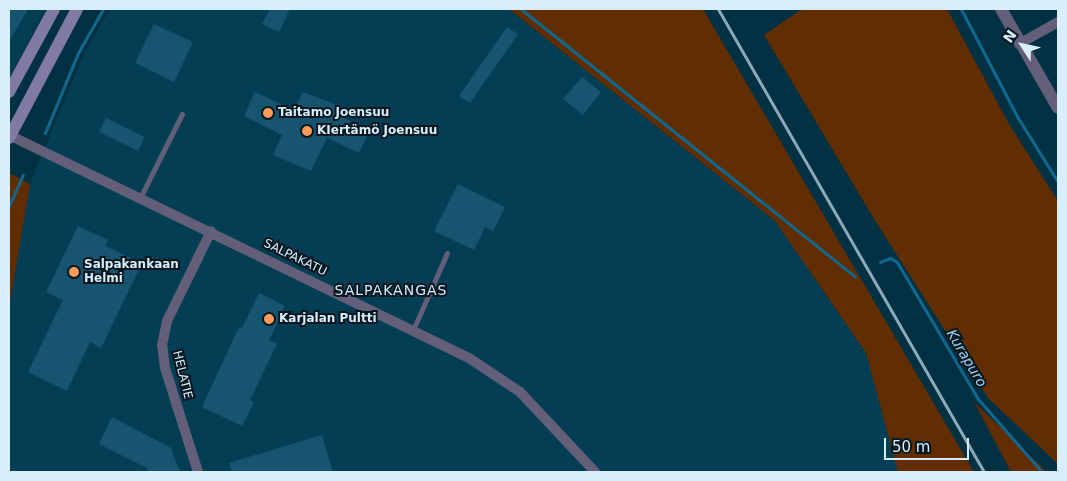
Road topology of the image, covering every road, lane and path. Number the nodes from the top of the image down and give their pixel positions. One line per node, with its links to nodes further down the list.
1 (54, 9): 6 (main road)
2 (77, 9): 9 (main road)
3 (1001, 9): 5 (street)
4 (1058, 22): 5 (street)
5 (1020, 44): 7 (street)
6 (9, 92)
7 (1058, 108)
8 (182, 114): 10 (lane)
9 (9, 137): 10 (street, SALPAKATU)
10 (140, 199): 11 (street, SALPAKATU)
11 (211, 231): 13 (street, SALPAKATU); 14 (street, HELATIE)
12 (447, 254): 13 (lane)
13 (413, 330): 15 (street, SALPAKATU)
14 (198, 472)
15 (595, 472)

